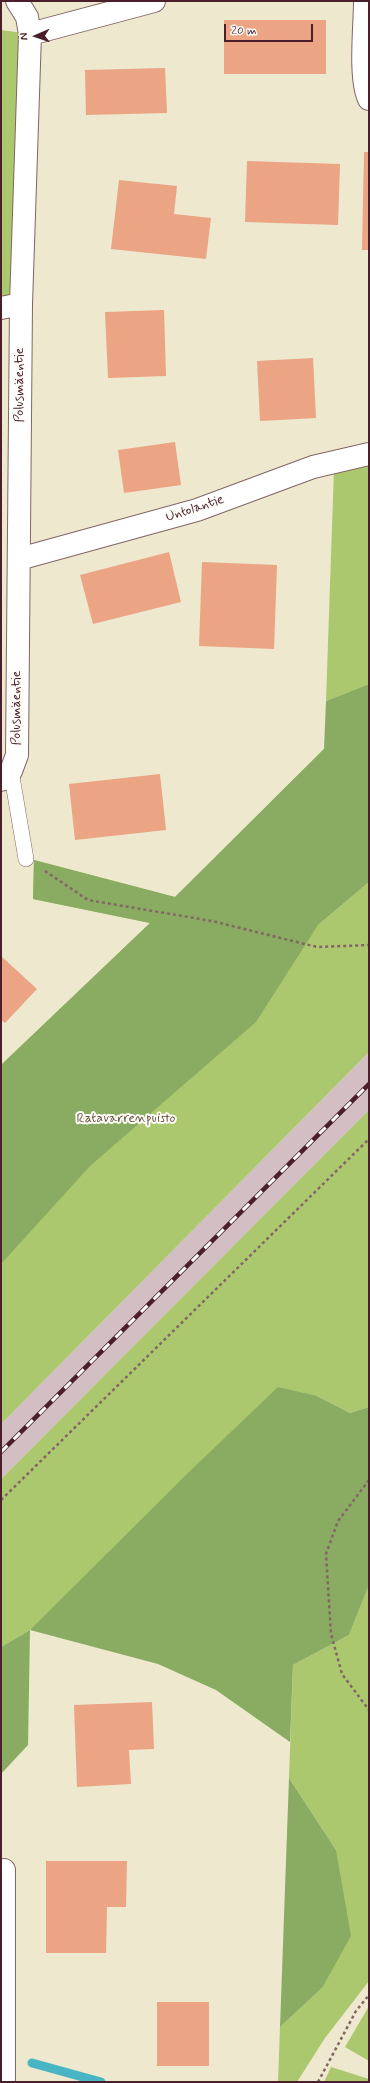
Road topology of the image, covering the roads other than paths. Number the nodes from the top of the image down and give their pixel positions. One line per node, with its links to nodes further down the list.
1 (17, 1): 4 (street, Polusmäentie)
2 (154, 1): 4 (street)
3 (365, 1): 5 (street)
4 (30, 34): 6 (street, Polusmäentie)
5 (369, 99)
6 (11, 306): 8 (street, Polusmäentie)
7 (369, 454): 8 (street, Untolantie)
8 (19, 558): 9 (street, Polusmäentie)
9 (6, 775): 10 (lane)
10 (26, 859)
11 (4, 1870): 12 (street)
12 (4, 2082)

